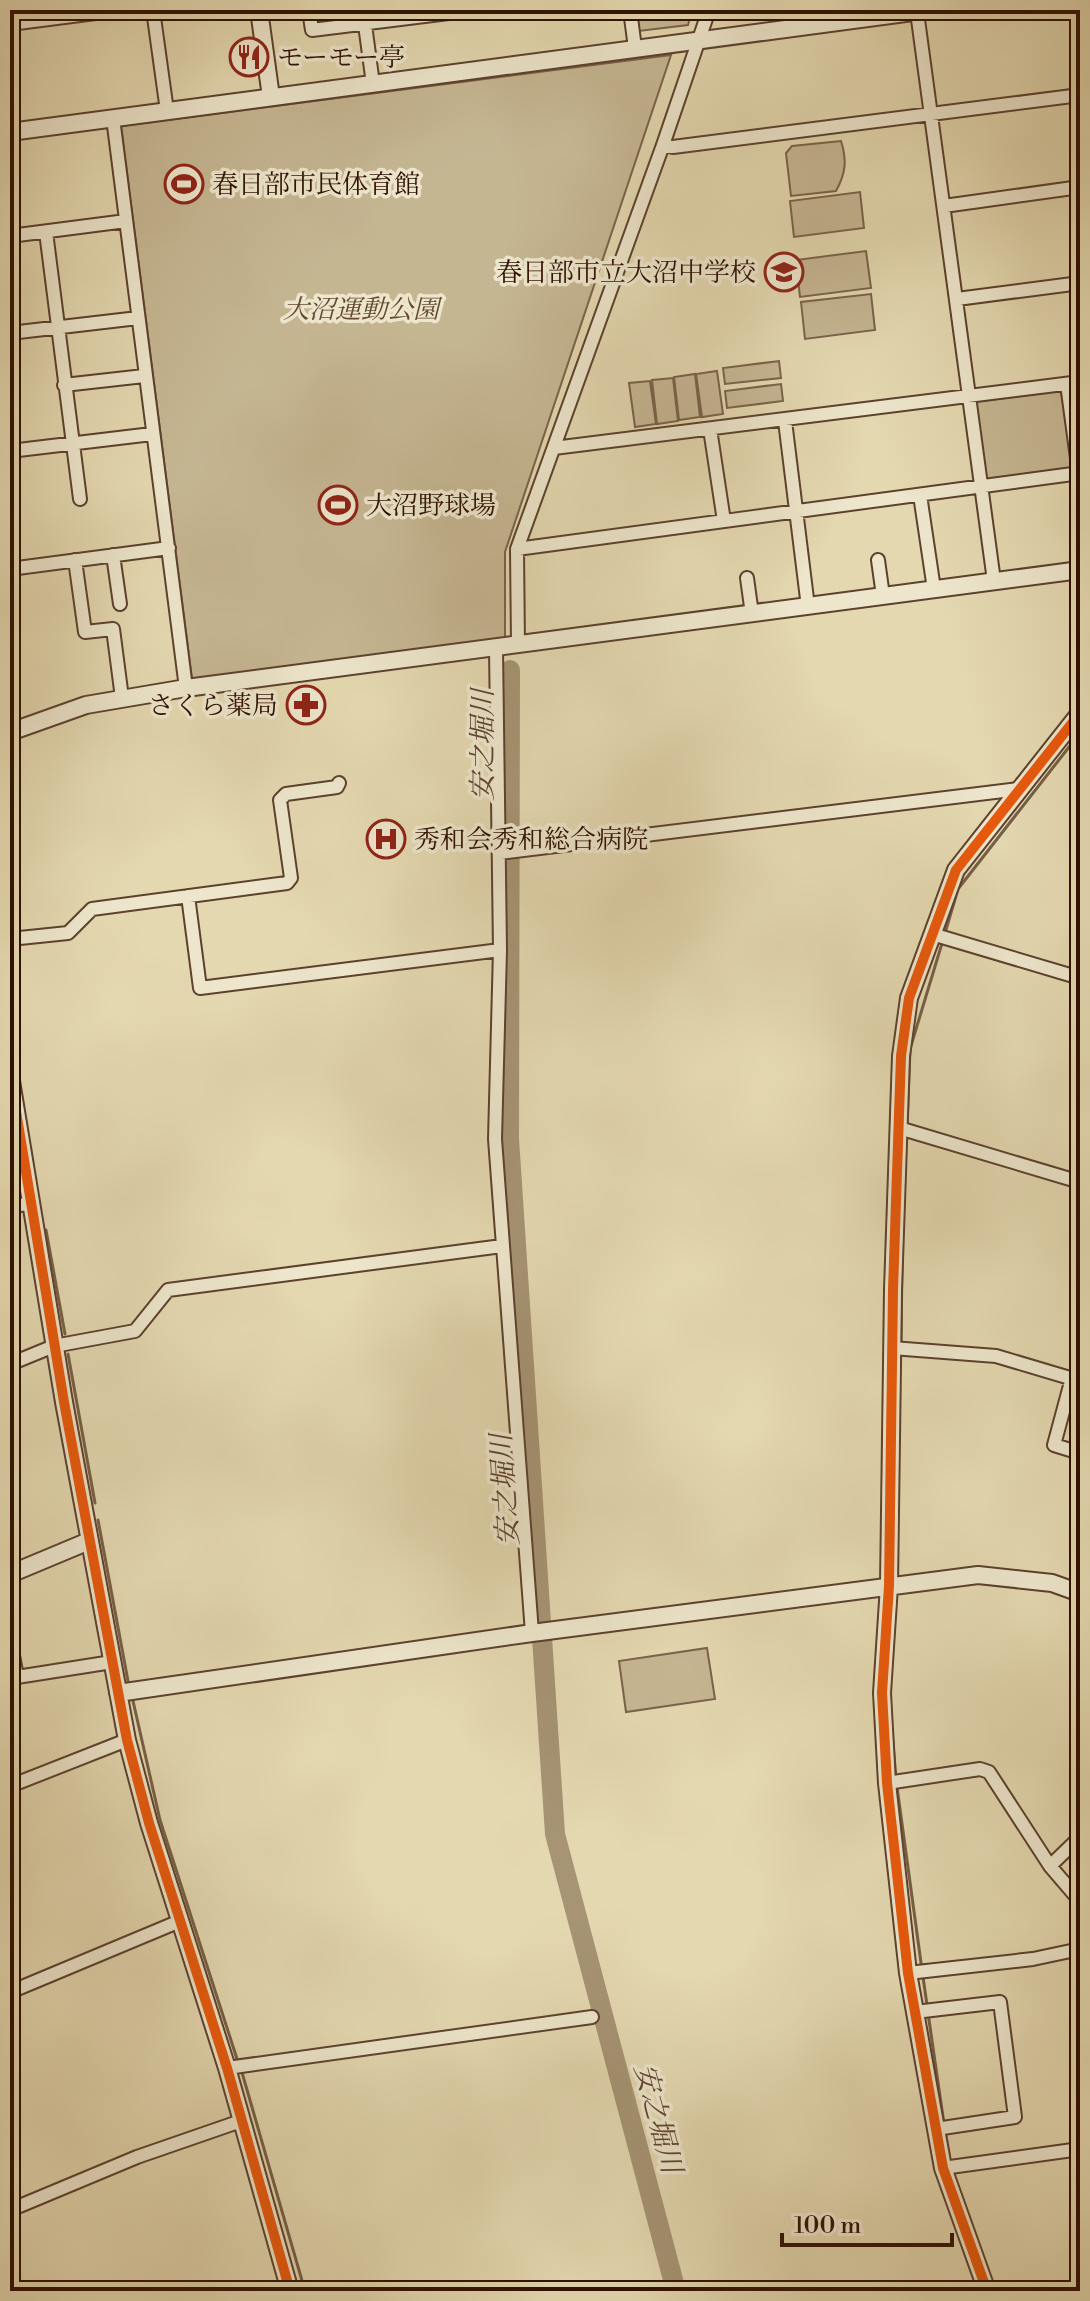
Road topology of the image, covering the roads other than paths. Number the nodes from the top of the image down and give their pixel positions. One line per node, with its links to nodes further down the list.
1 (119, 10): 9 (street)
2 (153, 10): 18 (street)
3 (259, 10): 17 (street)
4 (309, 10): 11 (street)
5 (473, 10): 11 (street)
6 (630, 10): 14 (street)
7 (709, 10): 13 (street)
8 (922, 11): 13 (street); 19 (street)
9 (82, 12): 10 (street)
10 (59, 14): 12 (street)
11 (364, 17): 15 (street)
12 (10, 24)
13 (700, 39): 14 (street); 22 (street)
14 (635, 48): 15 (street)
15 (373, 84): 17 (street)
16 (1080, 95): 19 (street)
17 (271, 97): 18 (street)
18 (167, 111): 20 (street)
19 (931, 114): 22 (street); 24 (street)
20 (113, 118): 21 (street); 25 (street)
21 (10, 132)
22 (663, 145): 41 (street)
23 (1080, 187): 24 (street)
24 (944, 206): 29 (street)
25 (126, 221): 26 (street); 30 (street)
26 (46, 232): 27 (street); 31 (street)
27 (10, 236)
28 (1080, 283): 29 (street)
29 (957, 299): 36 (street)
30 (138, 318): 31 (street); 33 (street)
31 (57, 326): 32 (street); 35 (street)
32 (10, 333)
33 (144, 376): 35 (street); 39 (street)
34 (1073, 383): 36 (street); 43 (street)
35 (64, 385): 40 (street)
36 (970, 397): 37 (street); 44 (street)
37 (785, 421): 38 (street); 47 (street)
38 (710, 429): 41 (street); 48 (street)
39 (152, 434): 40 (street); 49 (street)
40 (72, 444): 42 (street); 46 (street)
41 (554, 448): 50 (street)
42 (10, 451)
43 (1079, 473): 44 (street)
44 (981, 487): 45 (street); 57 (street)
45 (920, 495): 47 (street); 58 (street)
46 (80, 499)
47 (796, 512): 48 (street); 61 (street)
48 (724, 521): 50 (street)
49 (169, 548): 51 (street); 65 (street)
50 (517, 549): 63 (street)
51 (113, 555): 52 (street); 60 (street)
52 (75, 560): 54 (street); 66 (street)
53 (878, 560): 59 (street)
54 (10, 569)
55 (1080, 570): 57 (street)
56 (747, 578): 62 (street)
57 (994, 581): 58 (street)
58 (934, 589): 59 (street)
59 (883, 596): 61 (street)
60 (120, 604)
61 (808, 607): 62 (street)
62 (752, 614): 63 (street)
63 (518, 645): 64 (street)
64 (496, 648): 65 (street); 71 (street)
65 (186, 688): 66 (street)
66 (122, 698): 68 (street)
67 (1080, 713): 70 (street)
68 (10, 732)
69 (339, 783): 72 (street)
70 (1019, 789): 71 (street); 73 (street)
71 (499, 853): 75 (street)
72 (188, 896): 74 (street); 75 (street)
73 (932, 934): 76 (street); 78 (street)
74 (10, 939)
75 (500, 950): 82 (street)
76 (1080, 978)
77 (10, 1075): 80 (street)
78 (899, 1128): 79 (street); 84 (street)
79 (1080, 1182)
80 (30, 1204): 81 (street); 83 (street)
81 (10, 1206)
82 (502, 1246): 83 (street); 92 (street)
83 (54, 1346): 85 (street); 88 (street)
84 (892, 1348): 86 (street); 90 (street)
85 (10, 1364)
86 (1076, 1380): 87 (street)
87 (1080, 1453)
88 (89, 1541): 89 (street); 94 (street)
89 (10, 1574)
90 (889, 1586): 91 (street); 92 (street); 97 (street)
91 (1080, 1593)
92 (532, 1633): 95 (street)
93 (10, 1639): 94 (street)
94 (112, 1662): 95 (street)
95 (118, 1693): 96 (street)
96 (127, 1740): 98 (street); 102 (street)
97 (887, 1783): 100 (street); 104 (street)
98 (10, 1786)
99 (1080, 1837): 100 (street)
100 (1050, 1866): 101 (street)
101 (1080, 1901)
102 (180, 1921): 105 (street); 108 (street)
103 (1080, 1949): 104 (street)
104 (908, 1973): 106 (street)
105 (10, 1992)
106 (915, 2012): 110 (street); 110 (street)
107 (592, 2017): 108 (street)
108 (230, 2067): 109 (street)
109 (241, 2121): 113 (street); 114 (street)
110 (936, 2129): 112 (street)
111 (1080, 2149): 112 (street)
112 (943, 2168): 115 (street)
113 (10, 2210)
114 (290, 2291)
115 (987, 2291)

